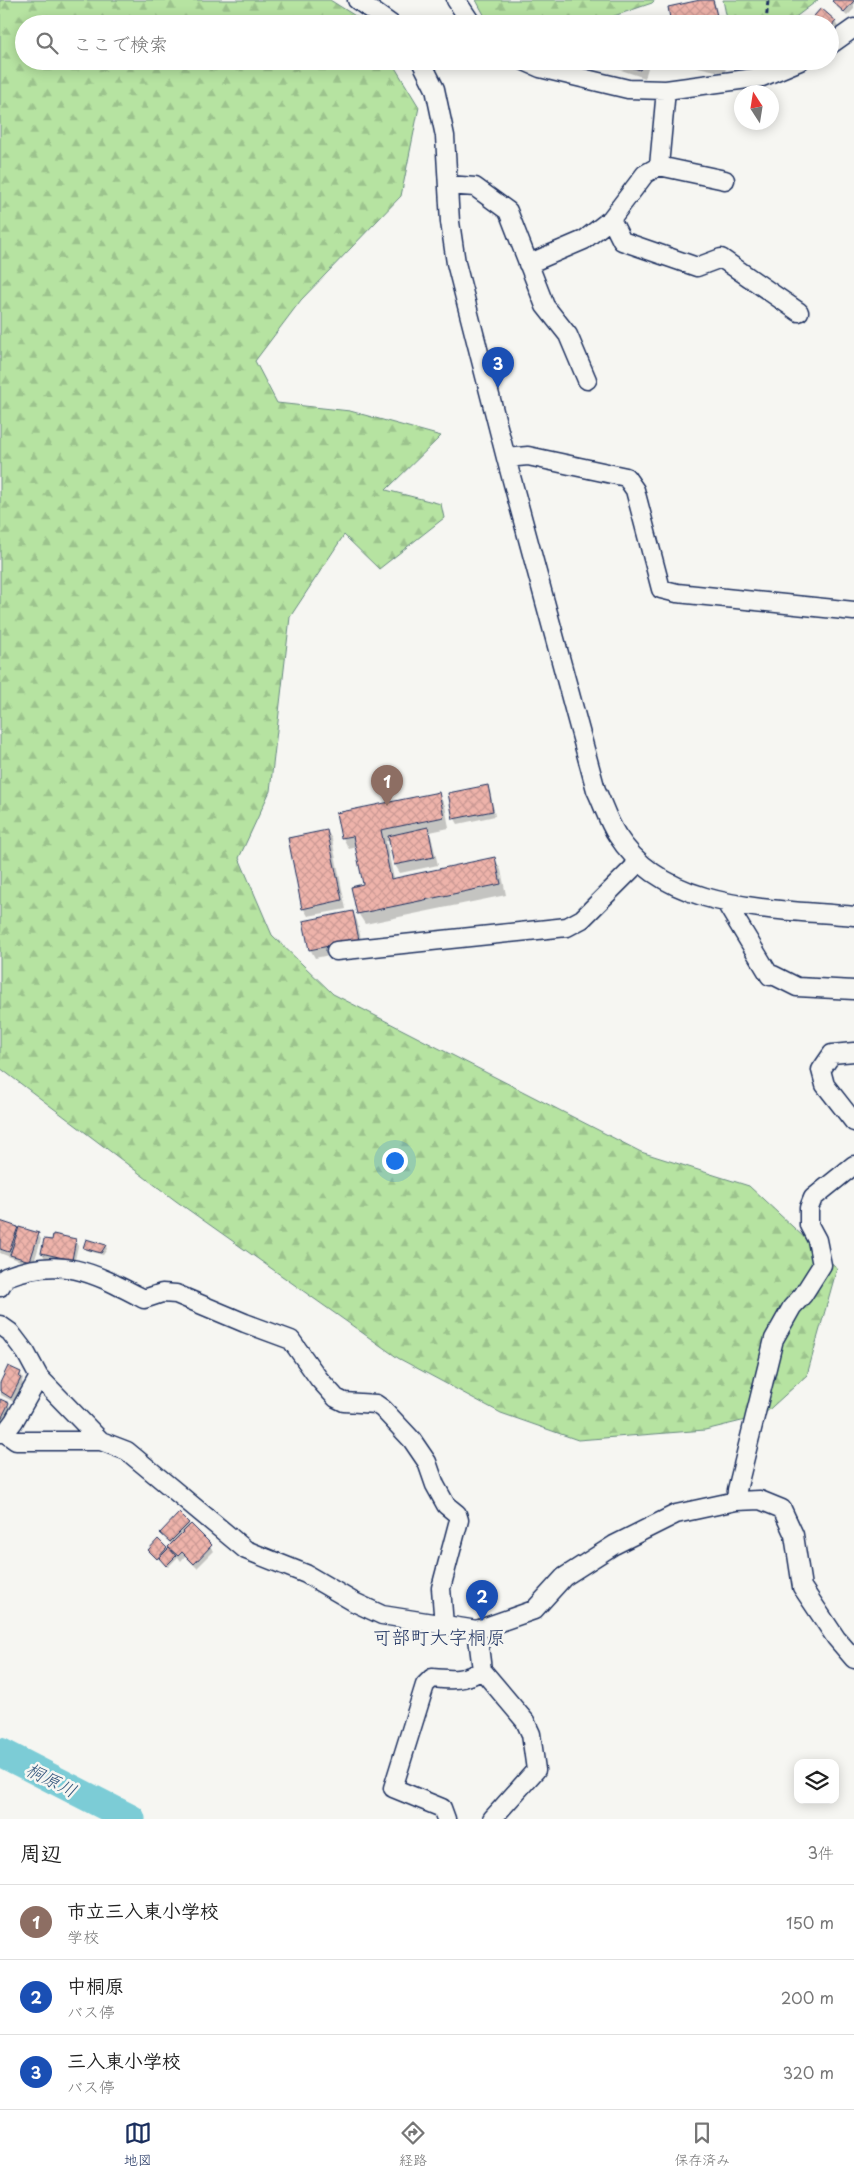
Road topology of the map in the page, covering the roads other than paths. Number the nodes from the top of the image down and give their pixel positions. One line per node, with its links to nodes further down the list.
1 (357, 0): 3 (street)
2 (456, 0): 4 (street)
3 (378, 15)
4 (466, 15)
5 (854, 28): 6 (street)
6 (839, 39)
7 (425, 70): 13 (street)
8 (548, 70): 10 (street)
9 (779, 70): 10 (street)
10 (666, 90): 11 (street)
11 (659, 166): 12 (street); 14 (street)
12 (725, 180)
13 (448, 185): 15 (street); 18 (street)
14 (611, 219): 15 (street); 16 (street)
15 (528, 264): 17 (street)
16 (798, 312)
17 (587, 380)
18 (506, 458): 19 (street); 20 (street)
19 (854, 611)
20 (639, 862): 21 (street); 23 (street)
21 (726, 903): 22 (street); 24 (street)
22 (854, 916)
23 (336, 951)
24 (854, 990)
25 (854, 1052): 26 (street)
26 (854, 1122)
27 (854, 1165): 33 (street)
28 (0, 1287): 34 (street)
29 (0, 1325): 30 (street)
30 (39, 1377): 31 (street); 32 (street)
31 (2, 1433): 32 (street)
32 (102, 1441): 34 (street)
33 (736, 1501): 35 (street); 36 (street)
34 (444, 1625): 35 (street)
35 (477, 1630): 37 (street)
36 (854, 1659)
37 (482, 1670): 38 (street); 39 (street)
38 (446, 1819)
39 (492, 1819)

